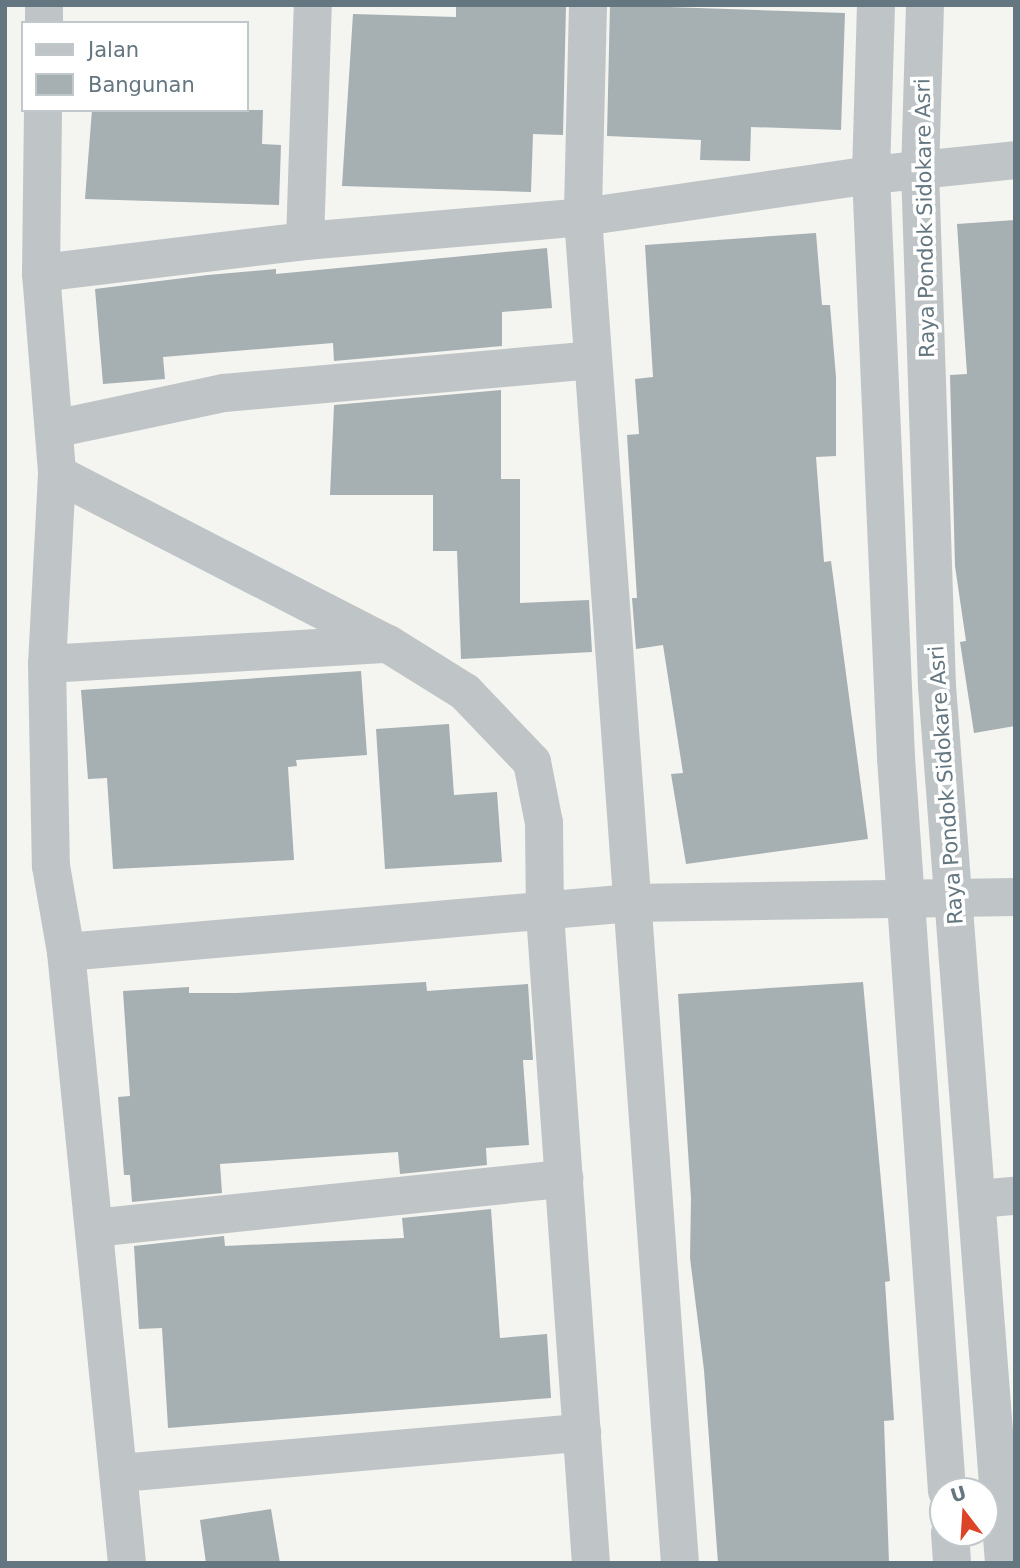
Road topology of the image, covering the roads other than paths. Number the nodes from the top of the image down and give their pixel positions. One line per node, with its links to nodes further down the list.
1 (313, 5): 10 (street)
2 (588, 5): 9 (street)
3 (876, 5): 8 (street)
4 (925, 5): 7 (street, Raya Pondok Sidokare Asri)
5 (43, 112): 11 (street)
6 (1015, 160): 7 (street)
7 (920, 169): 8 (street); 18 (street, Raya Pondok Sidokare Asri)
8 (871, 175): 9 (street); 17 (street)
9 (583, 217): 10 (street); 12 (street)
10 (305, 241): 11 (street)
11 (41, 273): 13 (street)
12 (593, 360): 13 (street); 20 (street)
13 (54, 429): 14 (street)
14 (57, 474): 15 (street); 16 (street)
15 (388, 644): 16 (street); 21 (street)
16 (47, 664): 22 (street)
17 (904, 882): 18 (street); 20 (street); 28 (street)
18 (953, 895): 19 (street); 24 (street, Raya Pondok Sidokare Asri)
19 (1015, 897)
20 (632, 903): 21 (street); 31 (street)
21 (545, 914): 22 (street); 23 (street)
22 (66, 952): 25 (street)
23 (564, 1179): 25 (street); 26 (street)
24 (996, 1197): 32 (street, Raya Pondok Sidokare Asri)
25 (94, 1228): 27 (street)
26 (582, 1433): 27 (street); 30 (street)
27 (121, 1473): 29 (street)
28 (946, 1477)
29 (127, 1563)
30 (591, 1563)
31 (680, 1563)
32 (1004, 1563)

